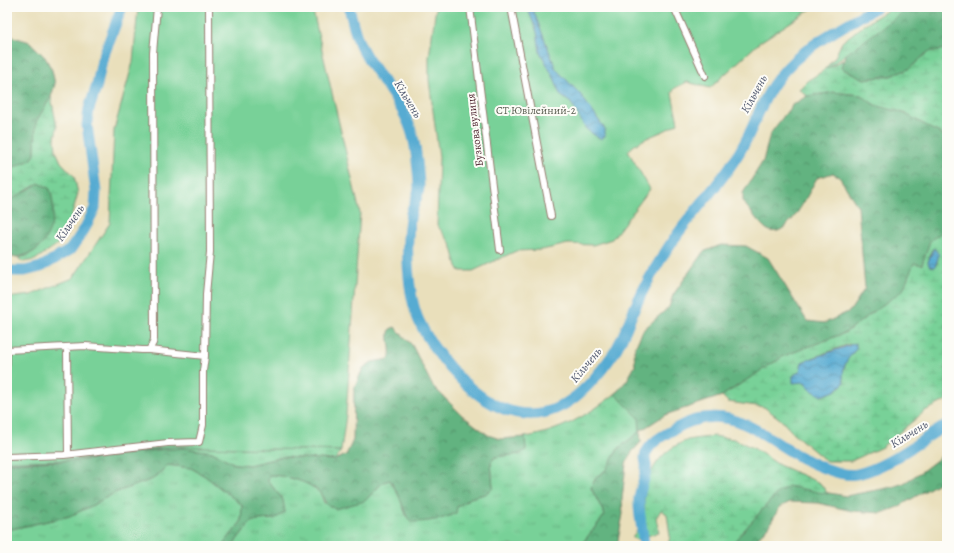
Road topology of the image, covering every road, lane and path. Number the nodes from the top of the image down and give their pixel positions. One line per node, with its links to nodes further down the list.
1 (157, 7): 11 (street)
2 (208, 7): 12 (street)
3 (470, 7): 8 (street, Бузкова вулиця)
4 (511, 7): 7 (street)
5 (674, 7): 6 (street)
6 (705, 76)
7 (551, 216)
8 (500, 250)
9 (68, 348): 10 (street); 11 (street); 14 (street)
10 (7, 350): 13 (street)
11 (149, 350): 12 (street)
12 (205, 356): 14 (street)
13 (7, 363)
14 (68, 454): 15 (street)
15 (7, 458)

